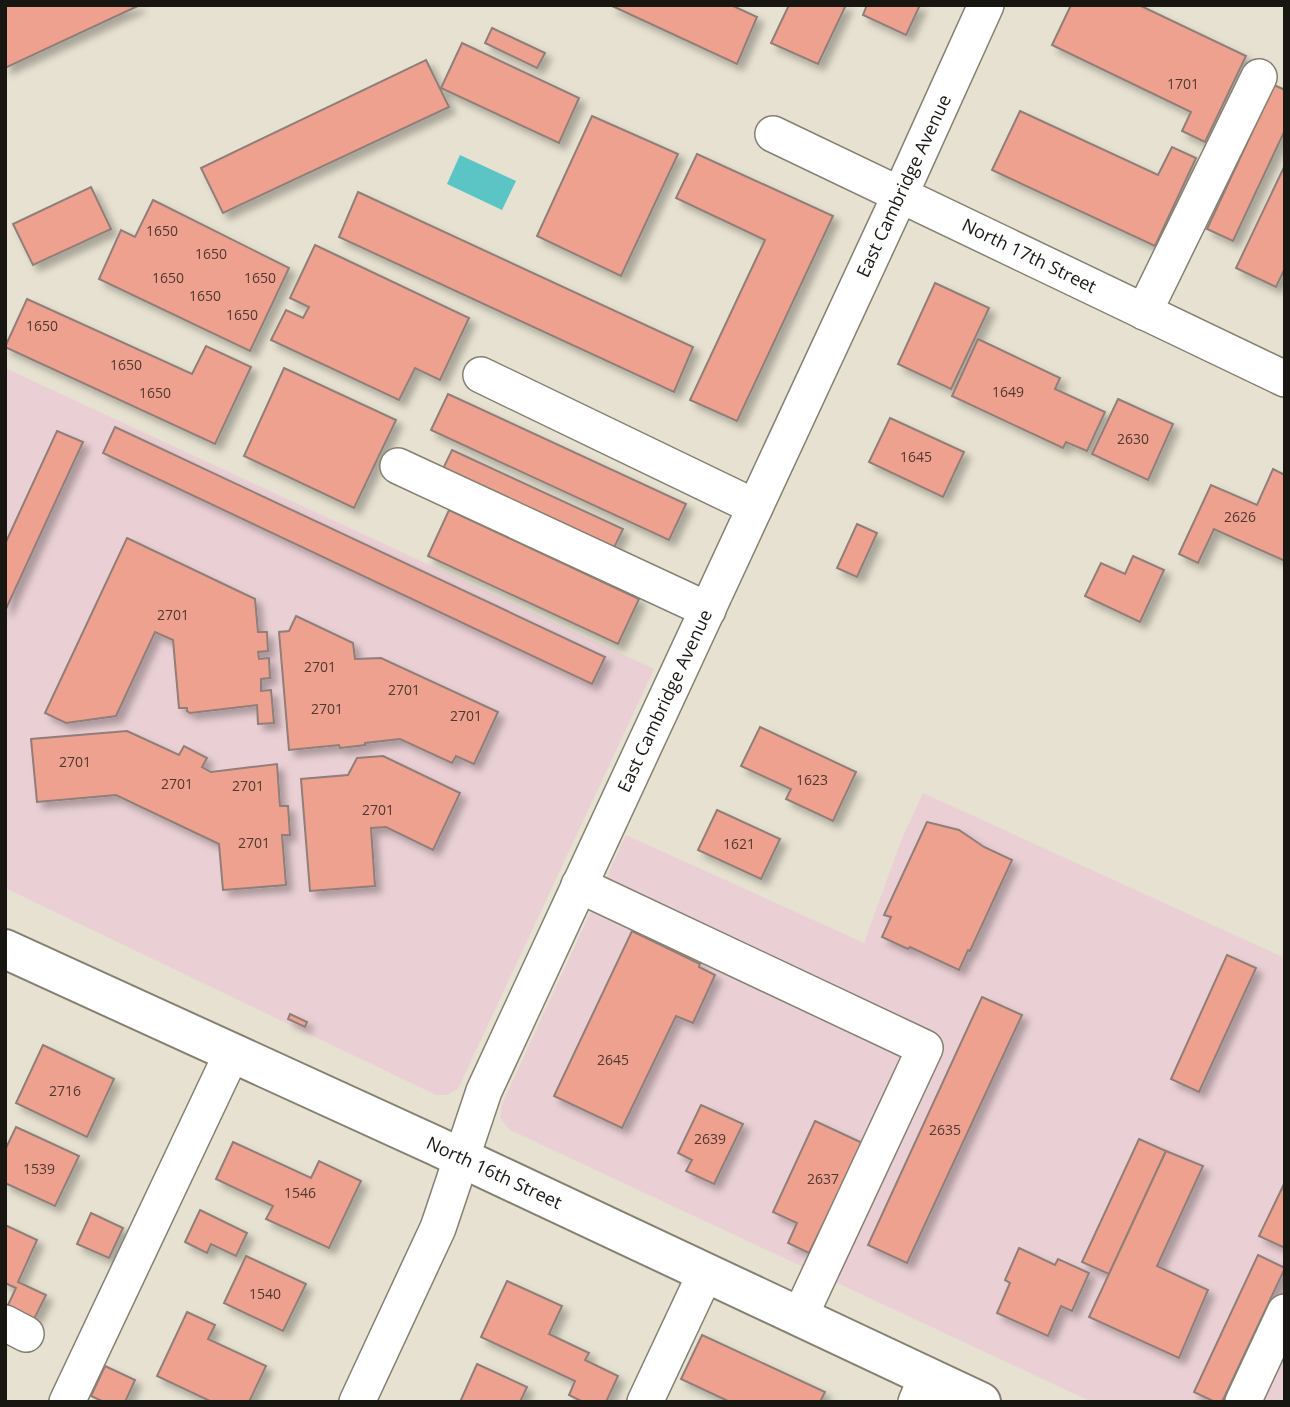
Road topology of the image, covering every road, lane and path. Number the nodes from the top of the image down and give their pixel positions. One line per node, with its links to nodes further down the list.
1 (986, 5): 4 (street, East Cambridge Avenue)
2 (1259, 77): 5 (street)
3 (773, 134): 4 (street, North 17th Street)
4 (901, 195): 5 (street, North 17th Street); 9 (street, East Cambridge Avenue)
5 (1144, 312): 7 (street, North 17th Street)
6 (481, 375): 9 (street)
7 (1283, 375)
8 (398, 466): 10 (street)
9 (755, 507): 10 (street, East Cambridge Avenue)
10 (708, 610): 11 (street, East Cambridge Avenue)
11 (579, 886): 14 (street, East Cambridge Avenue); 17 (street)
12 (5, 949): 13 (main road, North 16th Street)
13 (232, 1053): 14 (main road, North 16th Street); 19 (street)
14 (461, 1157): 15 (main road, North 16th Street); 20 (street, East Cambridge Avenue)
15 (706, 1272): 17 (main road, North 16th Street); 21 (street)
16 (1285, 1312): 23 (street)
17 (800, 1316): 18 (main road, North 16th Street)
18 (921, 1389): 22 (main road, North 16th Street)
19 (67, 1402)
20 (358, 1402)
21 (645, 1402)
22 (981, 1402)
23 (1243, 1402)

